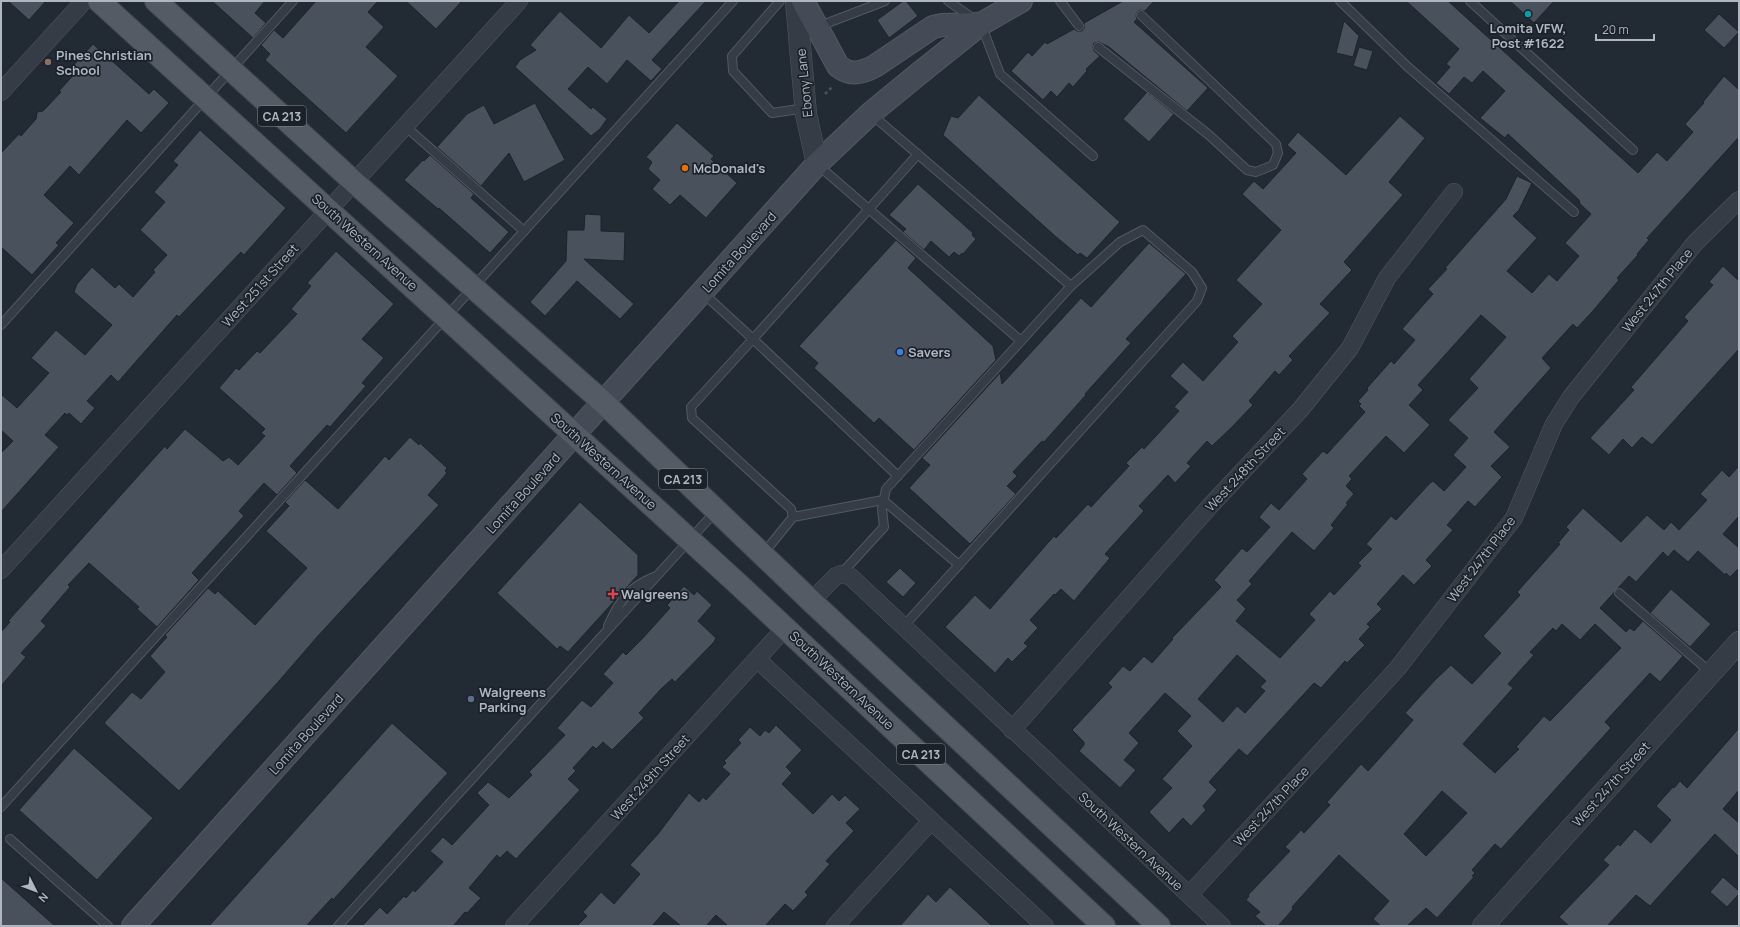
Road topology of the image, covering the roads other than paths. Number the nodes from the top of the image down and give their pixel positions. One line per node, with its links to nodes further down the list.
1 (84, 1): 22 (street)
2 (98, 1): 23 (main road, South Western Avenue / CA 213)
3 (156, 1): 21 (main road, CA 213)
4 (293, 1): 21 (lane)
5 (519, 1): 26 (street, West 251st Street)
6 (733, 1): 37 (lane)
7 (780, 1): 24 (lane)
8 (796, 1): 24 (street, Ebony Lane)
9 (803, 1): 19 (main road)
10 (885, 1): 19 (lane)
11 (948, 1): 17 (lane)
12 (1021, 1): 17 (main road, Lomita Boulevard)
13 (1060, 1): 18 (lane)
14 (1340, 1): 36 (lane)
15 (1470, 1): 27 (lane)
16 (1141, 15): 20 (lane)
17 (981, 24): 19 (main road); 25 (main road, Lomita Boulevard); 29 (lane)
18 (1079, 26)
19 (817, 27)
20 (1098, 47)
21 (232, 69): 23 (lane); 31 (main road, CA 213)
22 (1, 92)
23 (206, 98): 35 (main road, South Western Avenue / CA 213); 42 (lane)
24 (806, 108): 30 (street, Ebony Lane)
25 (870, 113): 28 (lane); 30 (main road, Lomita Boulevard)
26 (405, 126): 31 (street, West 251st Street); 37 (lane)
27 (1633, 150)
28 (918, 154): 34 (lane); 38 (lane)
29 (1094, 156)
30 (818, 164): 34 (lane); 40 (main road, Lomita Boulevard)
31 (354, 182): 35 (street, West 251st Street); 39 (main road, CA 213)
32 (1454, 192): 63 (street, West 248th Street)
33 (1739, 200): 67 (street, West 247th Place)
34 (868, 209): 43 (lane); 44 (lane)
35 (329, 210): 41 (main road, South Western Avenue / CA 213); 54 (street, West 251st Street)
36 (1574, 212)
37 (524, 231): 39 (lane)
38 (1071, 286): 44 (lane); 53 (lane)
39 (473, 287): 41 (lane); 45 (main road, CA 213)
40 (702, 292): 43 (lane); 45 (main road, Lomita Boulevard)
41 (446, 317): 46 (main road, South Western Avenue / CA 213); 64 (lane)
42 (1, 325)
43 (753, 339): 47 (lane); 50 (lane)
44 (1021, 341): 47 (lane)
45 (604, 403): 46 (main road, Lomita Boulevard); 49 (main road, CA 213)
46 (576, 435): 51 (main road, South Western Avenue / CA 213); 69 (main road, Lomita Boulevard)
47 (898, 476): 48 (lane)
48 (883, 500): 50 (lane); 53 (lane); 55 (lane)
49 (716, 511): 51 (lane); 52 (main road, CA 213)
50 (793, 517): 52 (lane)
51 (690, 540): 58 (main road, South Western Avenue / CA 213); 70 (lane)
52 (762, 555): 57 (main road, CA 213)
53 (959, 565): 59 (lane)
54 (1, 570)
55 (841, 574): 57 (street); 59 (street, South Western Avenue)
56 (1619, 593): 62 (lane)
57 (811, 600): 75 (main road, CA 213)
58 (786, 627): 61 (street, West 249th Street); 74 (main road, South Western Avenue / CA 213)
59 (903, 627): 63 (street, South Western Avenue)
60 (1739, 642): 62 (street, West 247th Street)
61 (757, 659): 65 (street); 71 (street, West 249th Street)
62 (1711, 673): 77 (street, West 247th Street)
63 (1012, 730): 67 (street, South Western Avenue)
64 (1, 807)
65 (931, 821): 72 (street); 73 (street)
66 (10, 839): 68 (lane)
67 (1189, 895): 76 (street, South Western Avenue)
68 (108, 926)
69 (133, 926)
70 (338, 926)
71 (514, 926)
72 (835, 926)
73 (1045, 926)
74 (1104, 926)
75 (1159, 926)
76 (1222, 926)
77 (1483, 926)

